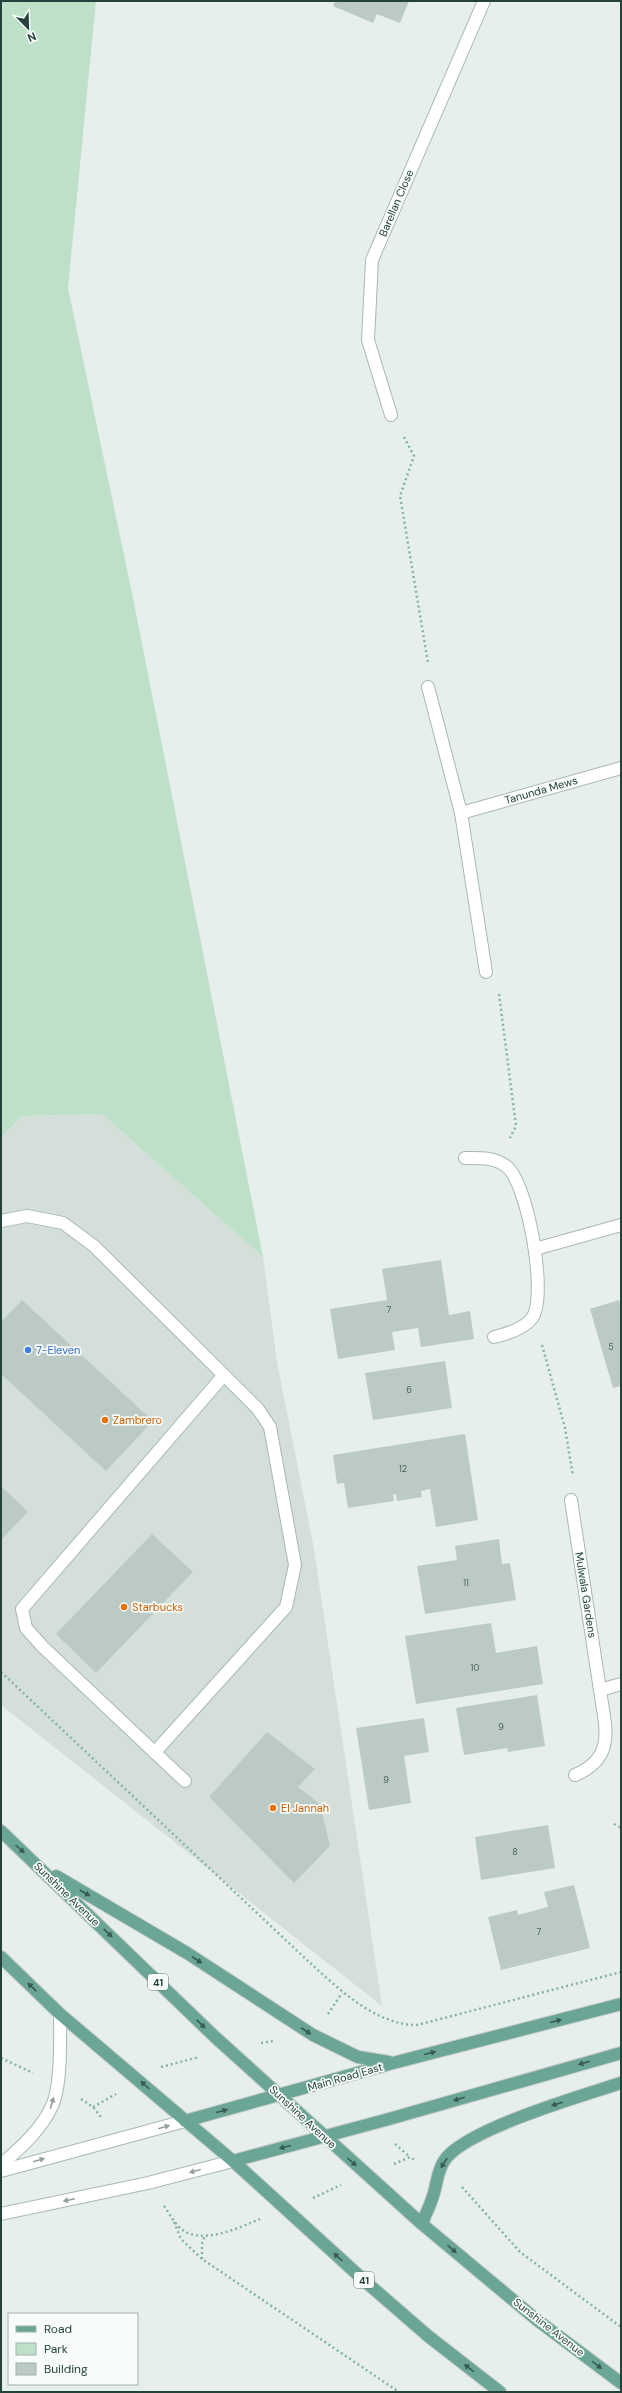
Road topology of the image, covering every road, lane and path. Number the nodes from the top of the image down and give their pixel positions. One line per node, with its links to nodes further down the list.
1 (484, 1): 2 (street, Barellan Close)
2 (391, 415): 3 (path)
3 (428, 687): 5 (street)
4 (621, 768): 5 (street, Tanunda Mews)
5 (461, 813): 6 (street)
6 (486, 972): 8 (path)
7 (465, 1158): 8 (street)
8 (492, 1158): 11 (street)
9 (1, 1220): 14 (street)
10 (621, 1225): 11 (street)
11 (534, 1249): 12 (street)
12 (532, 1318): 13 (street); 15 (path)
13 (494, 1337)
14 (224, 1376): 19 (street); 19 (street)
15 (571, 1500): 18 (street, Mulwala Gardens)
16 (1, 1672): 27 (path)
17 (621, 1684): 18 (street)
18 (600, 1690): 20 (street, Mulwala Gardens)
19 (155, 1752): 21 (street)
20 (575, 1775)
21 (185, 1780)
22 (614, 1824): 23 (path)
23 (621, 1828)
24 (1, 1831): 25 (main road, Sunshine Avenue / 41, one-way to 25)
25 (40, 1867): 31 (main road, Sunshine Avenue / 41, one-way to 31); 33 (main road, one-way to 33)
26 (1, 1957): 29 (main road, 41, one-way to 26)
27 (621, 1972)
28 (621, 2004): 33 (main road, Main Road East, one-way to 28)
29 (60, 2014): 34 (main road, 41); 41 (street, one-way to 29)
30 (276, 2040): 31 (path)
31 (229, 2050): 34 (path); 36 (main road, Sunshine Avenue / 41)
32 (621, 2053): 39 (main road, one-way to 39)
33 (393, 2063): 36 (main road, Main Road East)
34 (140, 2081): 37 (path); 38 (main road, 41, one-way to 34)
35 (621, 2083): 47 (main road, one-way to 47)
36 (280, 2095): 38 (main road, Main Road East, one-way to 36); 39 (main road, Sunshine Avenue / 41)
37 (93, 2107)
38 (185, 2121): 40 (main road, 41); 42 (street, Main Road East, one-way to 38)
39 (323, 2136): 40 (main road, one-way to 40); 47 (main road, Sunshine Avenue / 41, one-way to 47)
40 (233, 2161): 43 (street, one-way to 43); 44 (main road, 41)
41 (1, 2165)
42 (1, 2171)
43 (148, 2183): 45 (street, one-way to 45); 46 (path)
44 (284, 2209): 48 (path); 52 (main road, 41, one-way to 44)
45 (1, 2214)
46 (172, 2218): 48 (path); 49 (path)
47 (422, 2224): 50 (main road, Sunshine Avenue / 41, one-way to 50)
48 (205, 2235): 49 (path)
49 (202, 2259): 51 (path)
50 (621, 2383)
51 (399, 2392)
52 (500, 2392)

